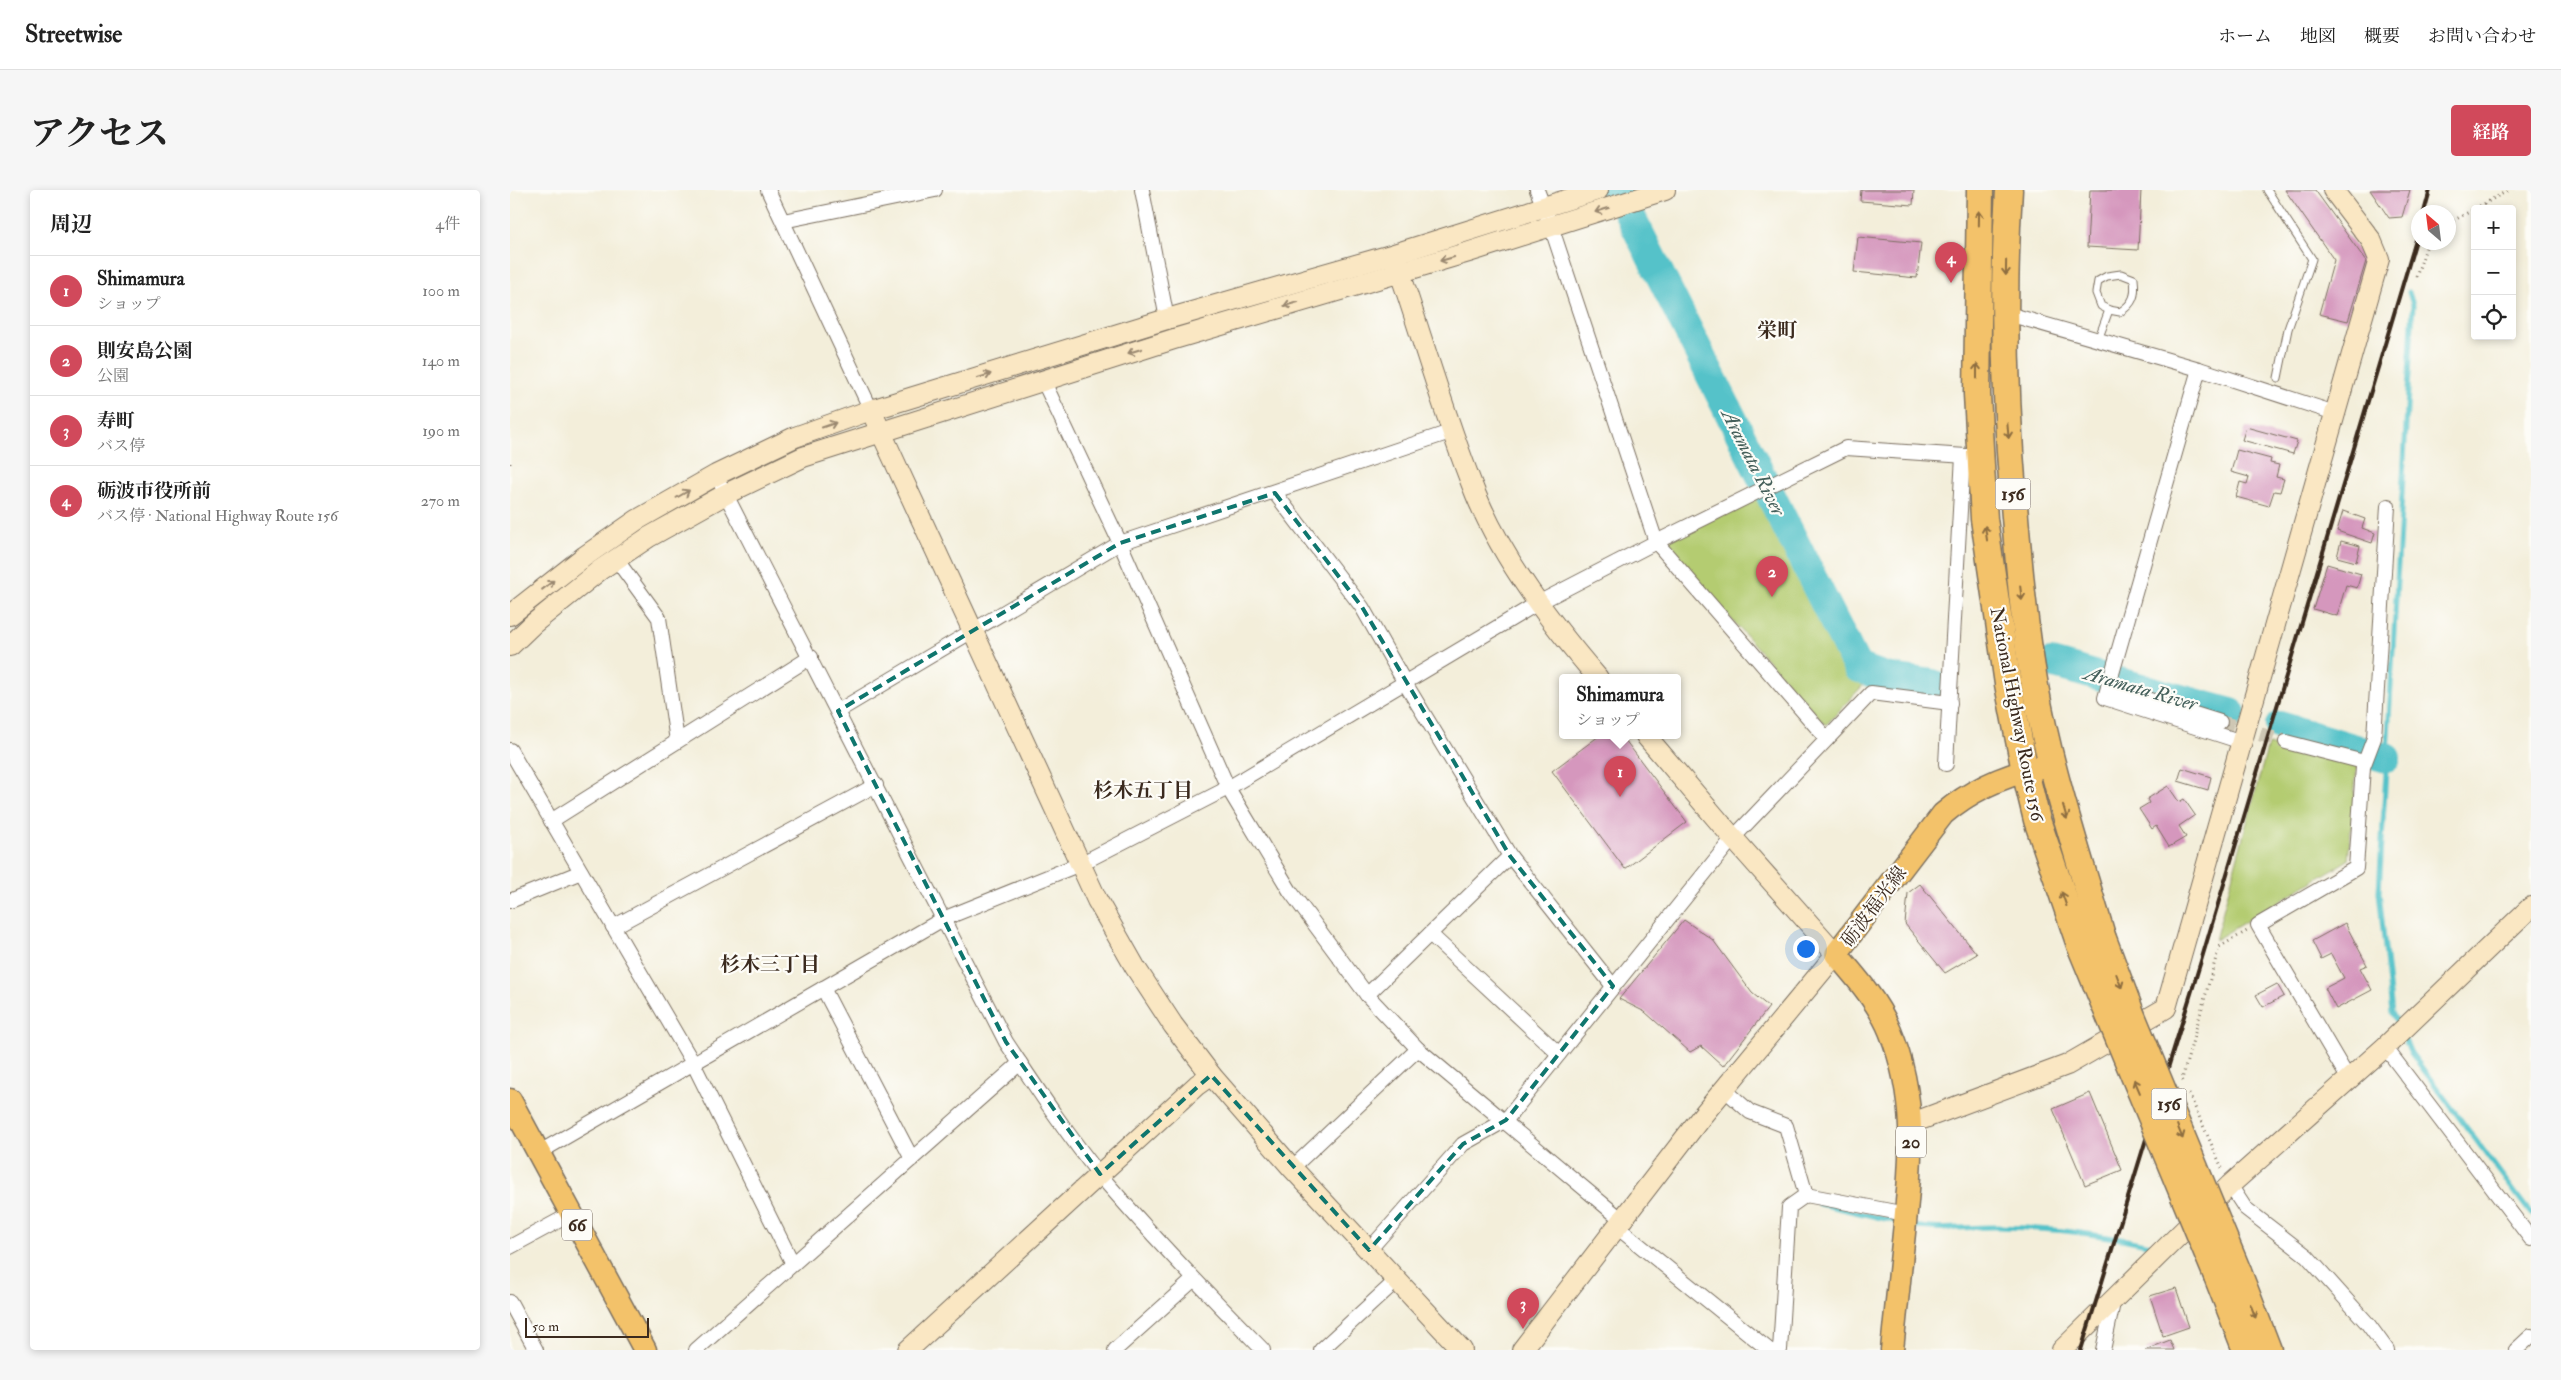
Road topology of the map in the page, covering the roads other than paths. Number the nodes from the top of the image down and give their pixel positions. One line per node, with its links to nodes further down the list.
1 (768, 190): 11 (street)
2 (935, 190): 11 (street)
3 (1142, 190): 16 (street)
4 (1598, 190): 10 (street)
5 (1665, 190): 12 (street, one-way to 12)
6 (1980, 190): 25 (highway, National Highway Route 156 / 156, one-way to 6)
7 (2009, 190): 15 (highway, National Highway Route 156 / 156, one-way to 15)
8 (2267, 190): 19 (lane)
9 (2333, 190): 22 (street)
10 (1540, 198): 12 (street); 13 (street)
11 (783, 221): 21 (street)
12 (1552, 226): 13 (street, one-way to 13); 30 (street)
13 (1397, 263): 16 (street); 20 (street, one-way to 20); 24 (street)
14 (2108, 310): 14 (lane); 17 (lane)
15 (2005, 313): 17 (street); 52 (highway, National Highway Route 156 / 156, one-way to 52)
16 (1167, 319): 21 (street, one-way to 16)
17 (2098, 340): 18 (street)
18 (2199, 369): 22 (street); 40 (street)
19 (2278, 378)
20 (1043, 380): 23 (street); 31 (street)
21 (871, 410): 23 (street); 26 (street, one-way to 21)
22 (2335, 413): 47 (street)
23 (881, 431): 28 (street); 35 (street)
24 (1453, 431): 27 (street); 33 (street)
25 (1972, 456): 30 (street); 41 (street); 53 (highway, National Highway Route 156 / 156, one-way to 25)
26 (716, 475): 28 (street); 34 (street, one-way to 26)
27 (1275, 492): 31 (street); 39 (street)
28 (726, 494): 32 (street); 37 (street)
29 (2388, 506): 50 (street)
30 (1656, 542): 33 (street); 45 (street)
31 (1120, 543): 35 (street); 55 (street)
32 (616, 559): 36 (street); 46 (street)
33 (1538, 603): 38 (street); 39 (street)
34 (510, 615)
35 (972, 630): 42 (street); 59 (street)
36 (510, 646)
37 (811, 656): 42 (street); 46 (street)
38 (1595, 674)
39 (1405, 683): 55 (street); 58 (street)
40 (2108, 686): 43 (street); 47 (street)
41 (1950, 703): 45 (street); 51 (street)
42 (838, 711): 54 (street)
43 (2220, 722)
44 (1649, 739): 57 (street)
45 (1827, 739): 57 (street)
46 (678, 741): 56 (street)
47 (2242, 742): 81 (street)
48 (2286, 742): 50 (street)
49 (510, 750): 56 (street)
50 (2364, 762): 77 (street)
51 (1946, 764)
52 (2053, 765): 53 (main road, 砺波福光線); 66 (highway, National Highway Route 156 / 156, one-way to 66)
53 (2025, 771): 66 (highway, National Highway Route 156 / 156, one-way to 53); 67 (main road, 砺波福光線)
54 (876, 785): 63 (street); 64 (street)
55 (1228, 788): 59 (street); 70 (street)
56 (551, 821): 60 (street)
57 (1733, 838): 67 (street); 68 (street)
58 (1510, 856): 65 (street); 68 (street)
59 (1080, 864): 63 (street); 76 (street)
60 (581, 872): 61 (street); 64 (street)
61 (510, 901)
62 (2531, 907): 71 (street)
63 (943, 920): 69 (street); 75 (street)
64 (613, 927): 74 (street)
65 (1430, 934): 70 (street); 73 (street)
66 (2091, 940): 95 (highway, National Highway Route 156 / 156, bridge)
67 (1836, 954): 78 (street); 81 (main road, 砺波福光線 / 20)
68 (1614, 986): 73 (street)
69 (823, 988): 74 (street); 83 (street)
70 (1367, 995): 72 (street)
71 (2385, 1047): 77 (street); 91 (street)
72 (1418, 1049): 80 (street); 84 (street)
73 (1558, 1054): 80 (street)
74 (693, 1063): 82 (street); 94 (street)
75 (1020, 1063): 83 (street); 85 (street)
76 (1211, 1076): 84 (street); 85 (street)
77 (2348, 1078): 86 (street)
78 (1724, 1090): 87 (street); 90 (street)
79 (510, 1100): 82 (main road, 66)
80 (1506, 1120): 90 (street); 93 (street)
81 (1912, 1123): 89 (main road, 砺波福光線 / 20)
82 (538, 1153): 88 (main road, 66)
83 (912, 1159): 94 (street)
84 (1292, 1168): 93 (street)
85 (1100, 1174): 96 (street); 104 (street)
86 (2230, 1185): 98 (street); 117 (street)
87 (1806, 1195): 89 (street); 111 (street)
88 (571, 1214): 92 (street); 102 (main road, 66)
89 (1906, 1214): 112 (main road, 砺波福光線 / 20)
90 (1620, 1223): 109 (street); 110 (street)
91 (2531, 1239)
92 (510, 1247)
93 (1369, 1250): 97 (street)
94 (793, 1264): 103 (street)
95 (2227, 1274): 115 (highway, National Highway Route 156 / 156); 116 (highway, National Highway Route 156 / 156, one-way to 116)
96 (1193, 1280): 105 (street); 106 (street)
97 (1398, 1280): 107 (street); 108 (street)
98 (2114, 1298): 113 (street); 114 (street)
99 (510, 1302): 101 (street)
100 (2531, 1336): 118 (street)
101 (536, 1350)
102 (645, 1350)
103 (696, 1350)
104 (908, 1350)
105 (1115, 1350)
106 (1263, 1350)
107 (1321, 1350)
108 (1462, 1350)
109 (1522, 1350)
110 (1769, 1350)
111 (1780, 1350)
112 (1892, 1350)
113 (2062, 1350)
114 (2103, 1350)
115 (2246, 1350)
116 (2268, 1350)
117 (2387, 1350)
118 (2516, 1350)

